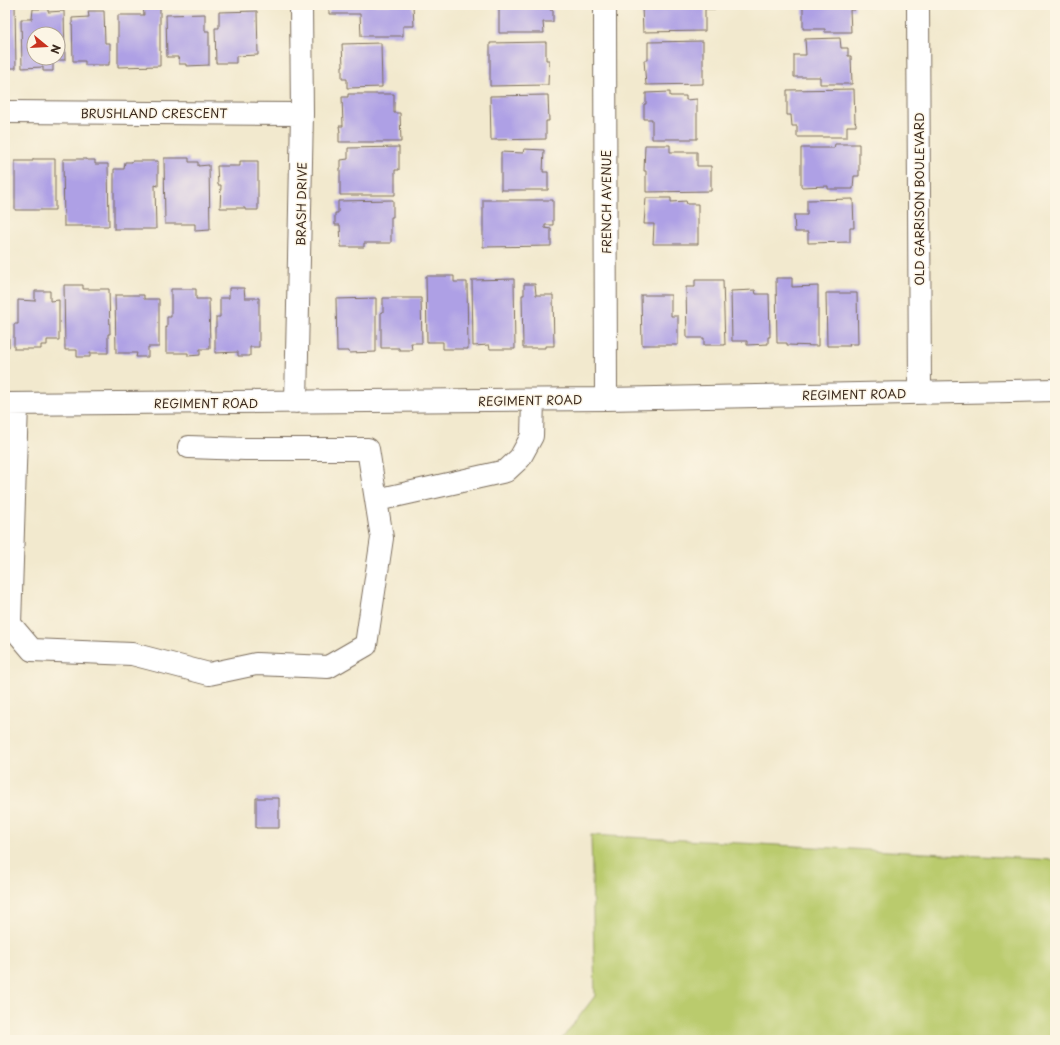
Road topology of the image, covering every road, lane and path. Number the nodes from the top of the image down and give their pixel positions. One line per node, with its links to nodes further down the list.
1 (301, 5): 5 (street, BRASH DRIVE)
2 (606, 5): 8 (street, FRENCH AVENUE)
3 (918, 5): 7 (street, OLD GARRISON BOULEVARD)
4 (5, 112): 5 (street, BRUSHLAND CRESCENT)
5 (302, 114): 10 (street, BRASH DRIVE)
6 (1055, 390): 7 (street, REGIMENT ROAD)
7 (920, 392): 8 (street, REGIMENT ROAD)
8 (606, 399): 9 (street, REGIMENT ROAD)
9 (533, 400): 10 (street, REGIMENT ROAD); 14 (street)
10 (296, 402): 11 (street, REGIMENT ROAD)
11 (11, 404): 13 (street)
12 (189, 447): 14 (street)
13 (10, 497): 15 (street)
14 (377, 500): 15 (street)
15 (8, 624)

